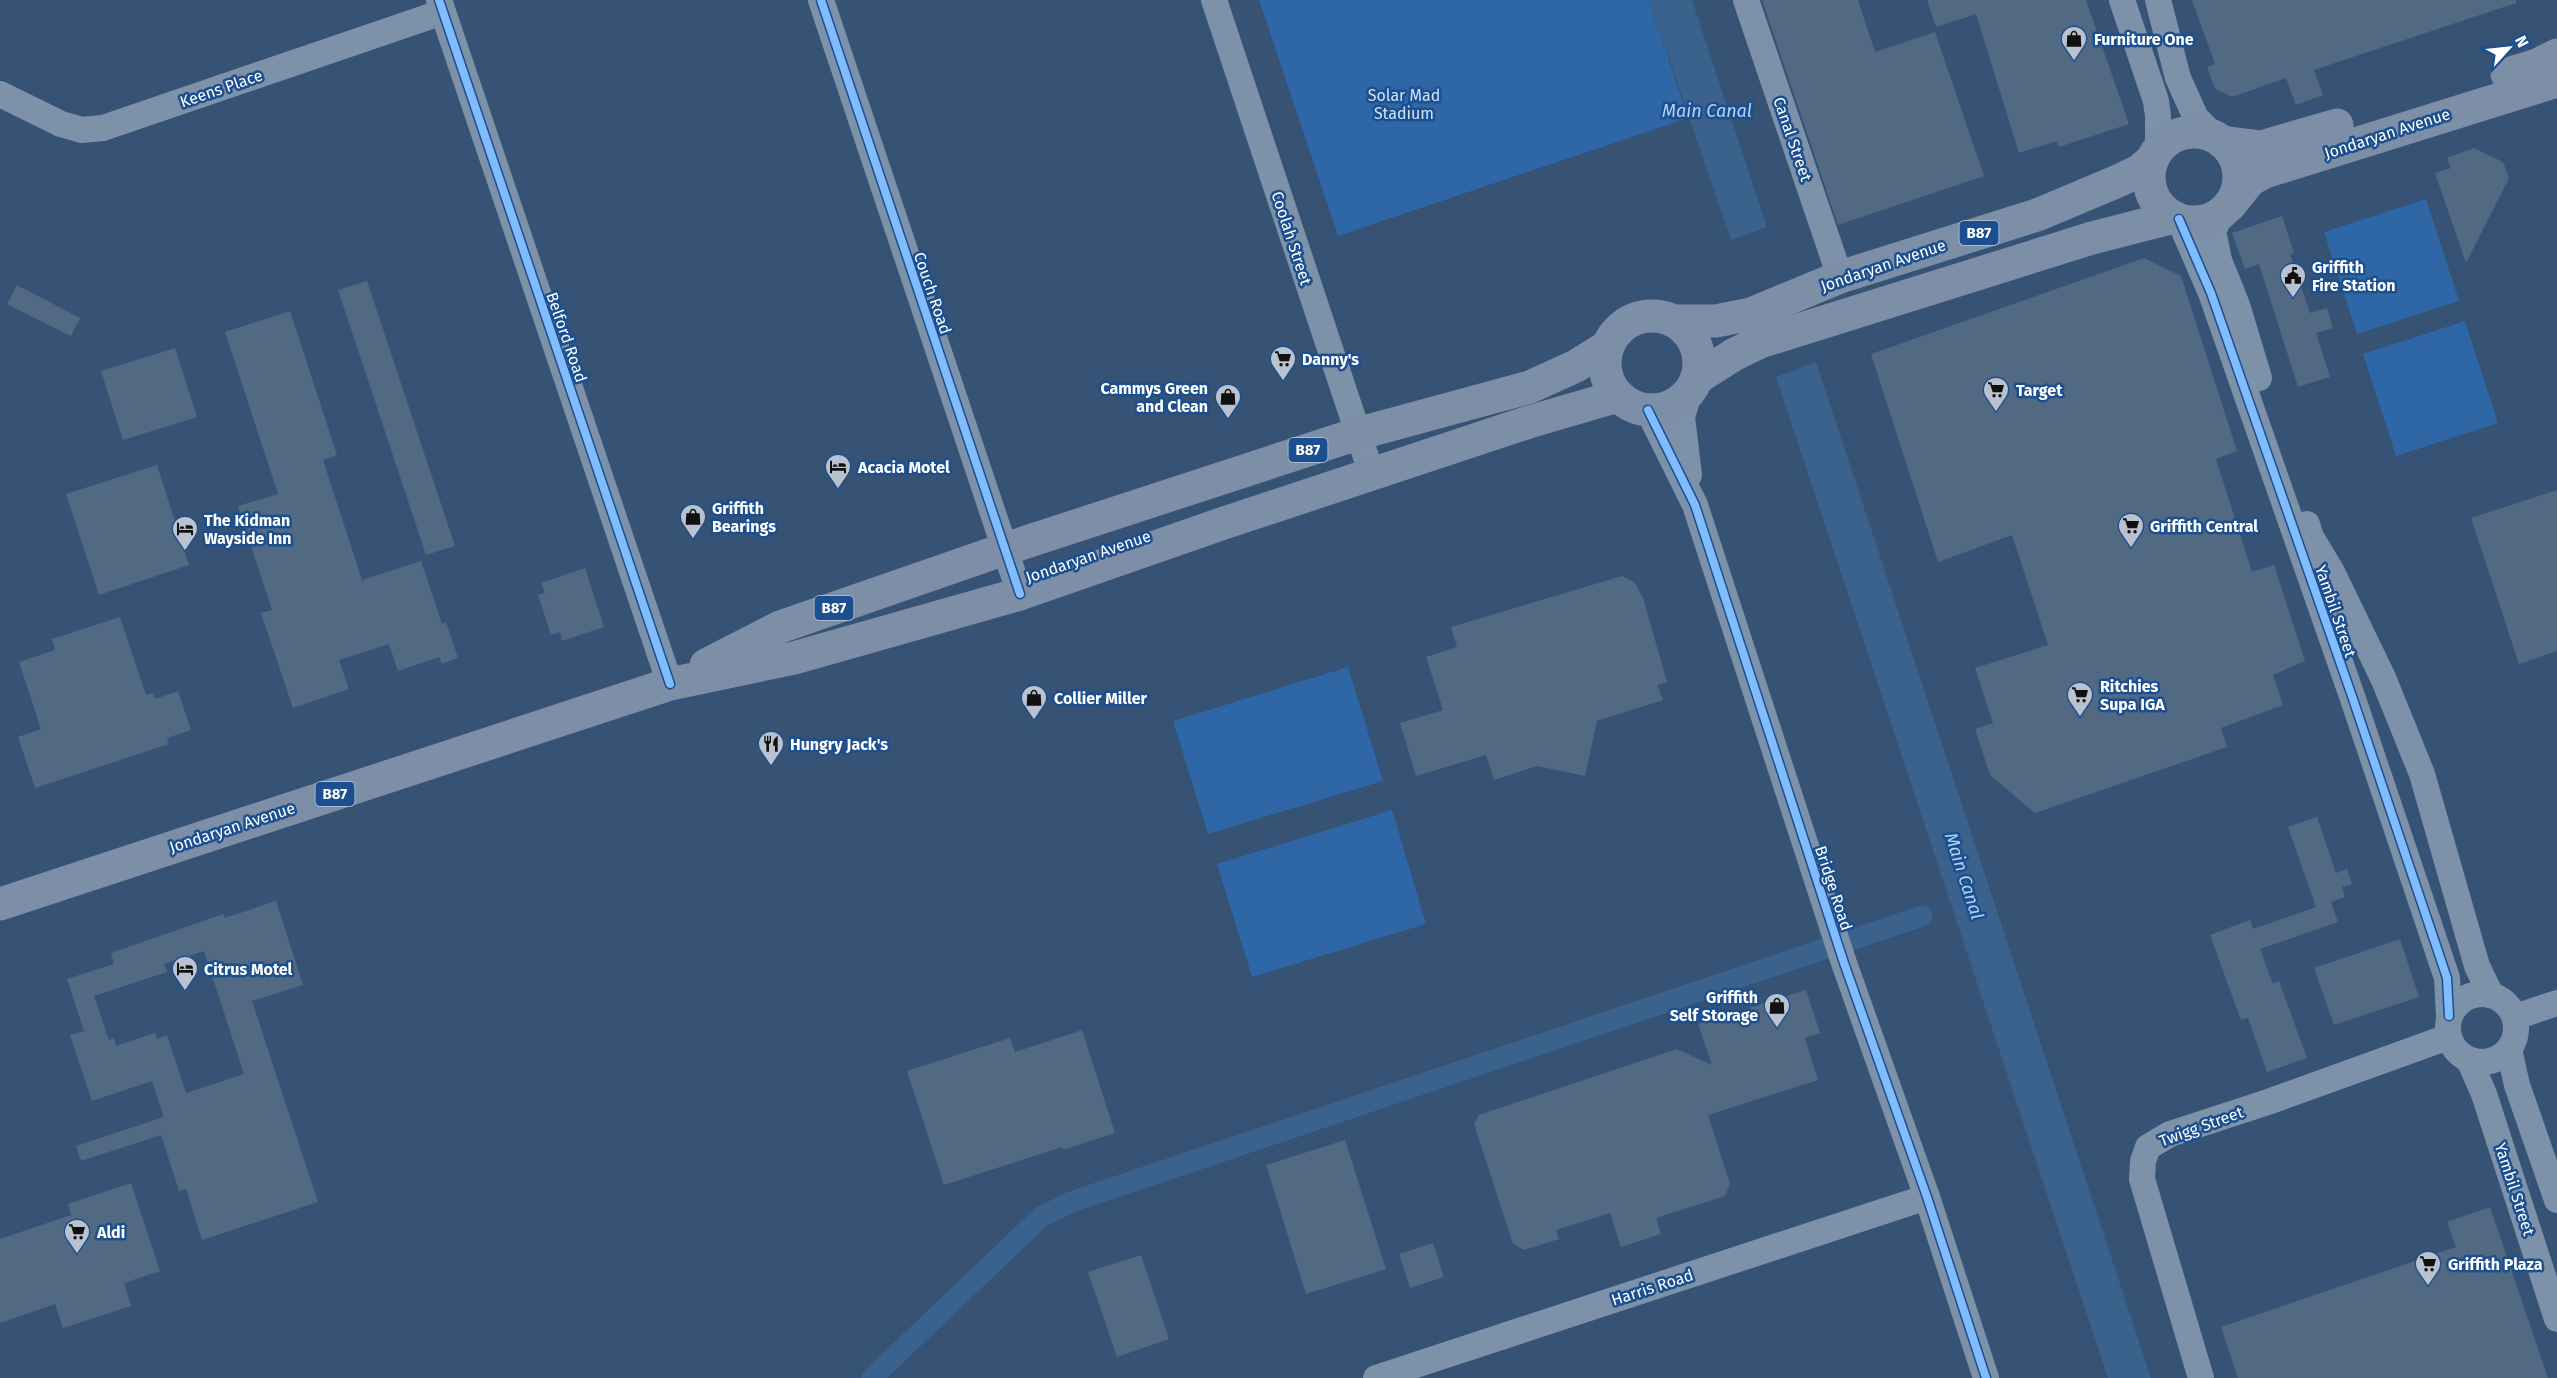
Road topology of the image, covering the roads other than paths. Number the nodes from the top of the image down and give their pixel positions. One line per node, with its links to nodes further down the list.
1 (820, 0): 24 (street, Couch Road)
2 (1214, 0): 21 (street, Coolah Street)
3 (1746, 0): 14 (street, Canal Street)
4 (2122, 0): 11 (street)
5 (2158, 0): 10 (street)
6 (441, 6): 9 (street, Keens Place); 27 (street, Belford Road)
7 (2557, 55): 10 (main road, Jondaryan Avenue / B87)
8 (2557, 81): 12 (main road, Jondaryan Avenue)
9 (0, 94)
10 (2218, 140): 11 (main road, B87); 12 (main road)
11 (2156, 154): 13 (main road); 14 (main road, Jondaryan Avenue / B87)
12 (2226, 208): 13 (main road, B87); 25 (street, Yambil Street)
13 (2177, 218): 16 (main road, Jondaryan Avenue / B87); 28 (street, Yambil Street)
14 (1840, 278): 16 (main road, Jondaryan Avenue / B87)
15 (1674, 321): 16 (main road, Jondaryan Avenue / B87); 17 (main road, B87); 18 (main road)
16 (1756, 328): 18 (main road, Jondaryan Avenue / B87)
17 (1608, 346): 19 (main road); 21 (main road, Jondaryan Avenue / B87)
18 (1693, 385): 20 (main road, B87); 23 (street, Bridge Road)
19 (1618, 396): 20 (main road); 22 (main road, Jondaryan Avenue / B87)
20 (1648, 410): 23 (street, Bridge Road)
21 (1357, 434): 22 (street, Coolah Street); 24 (main road, Jondaryan Avenue / B87)
22 (1372, 475): 26 (main road, Jondaryan Avenue / B87)
23 (1695, 506): 36 (street, Bridge Road)
24 (1005, 549): 26 (street, Couch Road); 27 (main road, Jondaryan Avenue / B87)
25 (2332, 572): 28 (street, Yambil Street); 30 (street, Yambil Street)
26 (1020, 594): 27 (main road, Jondaryan Avenue / B87)
27 (670, 684): 29 (main road, Jondaryan Avenue / B87)
28 (2353, 699): 33 (street, Yambil Street)
29 (0, 904)
30 (2491, 995): 32 (street); 33 (street)
31 (2557, 1004): 32 (street)
32 (2515, 1017): 34 (street)
33 (2448, 1026): 35 (street); 41 (street, Twigg Street)
34 (2509, 1049): 35 (street); 37 (street)
35 (2469, 1060): 38 (street, Yambil Street)
36 (1927, 1197): 39 (street, Harris Road); 40 (street, Bridge Road)
37 (2557, 1200)
38 (2557, 1319)
39 (1376, 1378)
40 (1986, 1378)
41 (2200, 1378)

